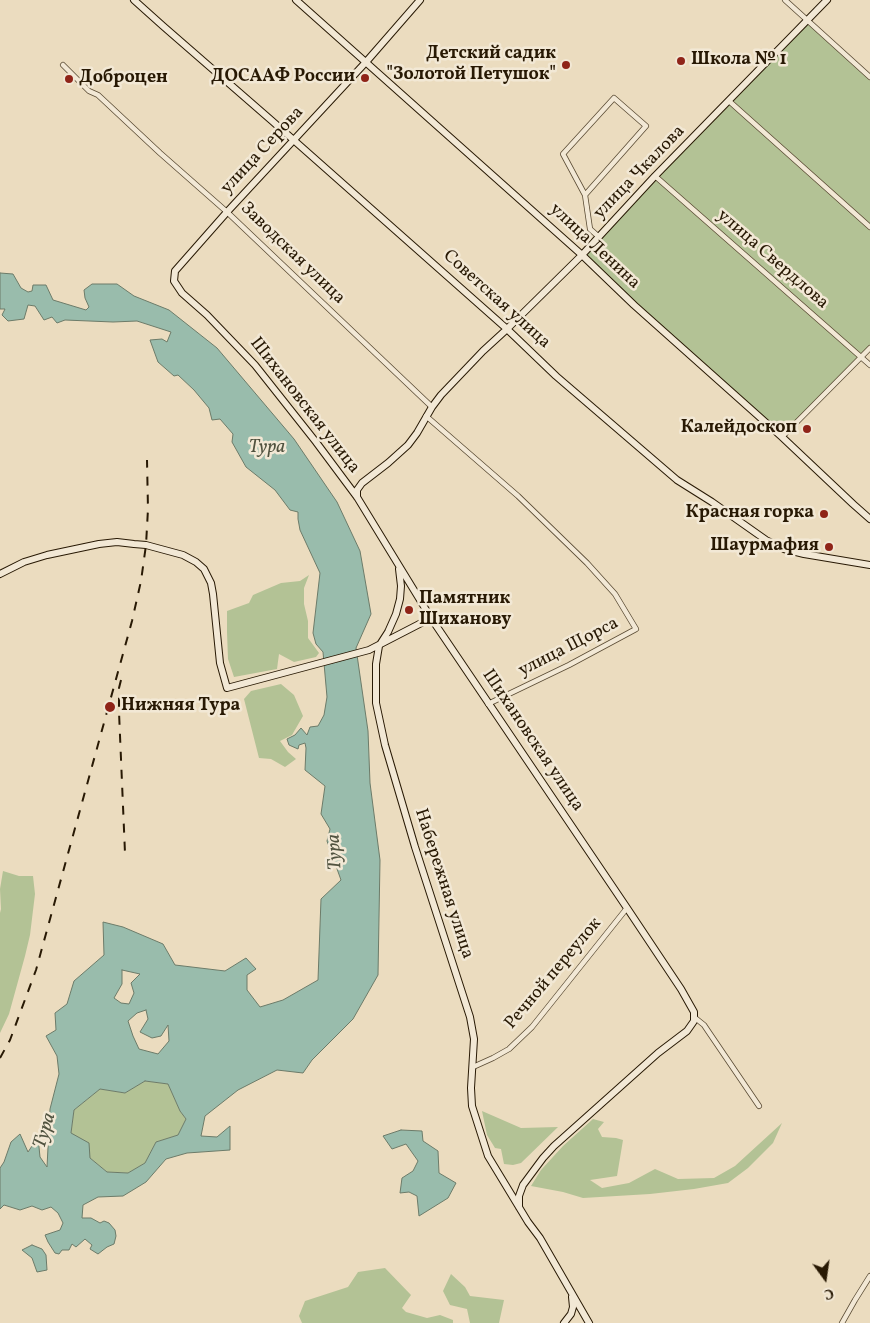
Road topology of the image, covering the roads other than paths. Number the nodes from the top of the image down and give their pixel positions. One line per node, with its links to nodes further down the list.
1 (134, 0): 11 (main road, Советская улица)
2 (296, 0): 7 (main road, улица Ленина)
3 (420, 0): 7 (main road, улица Серова)
4 (785, 0): 6 (street)
5 (827, 0): 6 (main road, улица Чкалова)
6 (808, 20): 9 (street); 10 (main road, улица Чкалова)
7 (366, 62): 11 (main road, улица Серова); 17 (main road, улица Ленина)
8 (63, 65): 14 (street, Заводская улица)
9 (870, 77)
10 (729, 101): 12 (main road, улица Чкалова); 15 (street)
11 (294, 140): 14 (main road, улица Серова); 19 (main road, Советская улица)
12 (655, 176): 16 (main road, улица Чкалова); 21 (street, улица Свердлова)
13 (585, 195): 13 (street); 16 (street)
14 (227, 212): 18 (main road, улица Серова); 23 (street, Заводская улица)
15 (870, 227)
16 (599, 237): 17 (main road, улица Чкалова)
17 (582, 255): 19 (main road, улица Чкалова); 25 (main road, улица Ленина)
18 (174, 281): 26 (main road, Шихановская улица)
19 (507, 329): 23 (main road, улица Чкалова); 29 (main road, Советская улица)
20 (870, 348): 21 (street)
21 (862, 357): 22 (street, улица Свердлова); 25 (street)
22 (870, 365)
23 (432, 406): 24 (main road, улица Чкалова)
24 (426, 416): 26 (main road, улица Чкалова); 33 (street, улица Щорса)
25 (782, 437): 27 (main road, улица Ленина)
26 (357, 497): 28 (main road, Шихановская улица)
27 (870, 519)
28 (398, 565): 31 (main road, Шихановская улица); 32 (main road, Набережная улица)
29 (870, 565)
30 (0, 574): 32 (main road)
31 (431, 618): 32 (main road); 33 (main road, Шихановская улица)
32 (378, 646): 36 (main road, Набережная улица)
33 (488, 704): 34 (main road, Шихановская улица)
34 (627, 908): 35 (main road, Шихановская улица); 36 (street, Речной переулок)
35 (694, 1017): 37 (street); 38 (main road)
36 (472, 1067): 39 (main road, Набережная улица)
37 (759, 1106)
38 (522, 1185): 39 (street); 40 (main road)
39 (510, 1192): 40 (main road, Набережная улица)
40 (519, 1207): 42 (main road, Набережная улица)
41 (870, 1276): 45 (street)
42 (571, 1291): 43 (main road); 44 (main road, Набережная улица)
43 (564, 1323)
44 (589, 1323)
45 (842, 1323)

